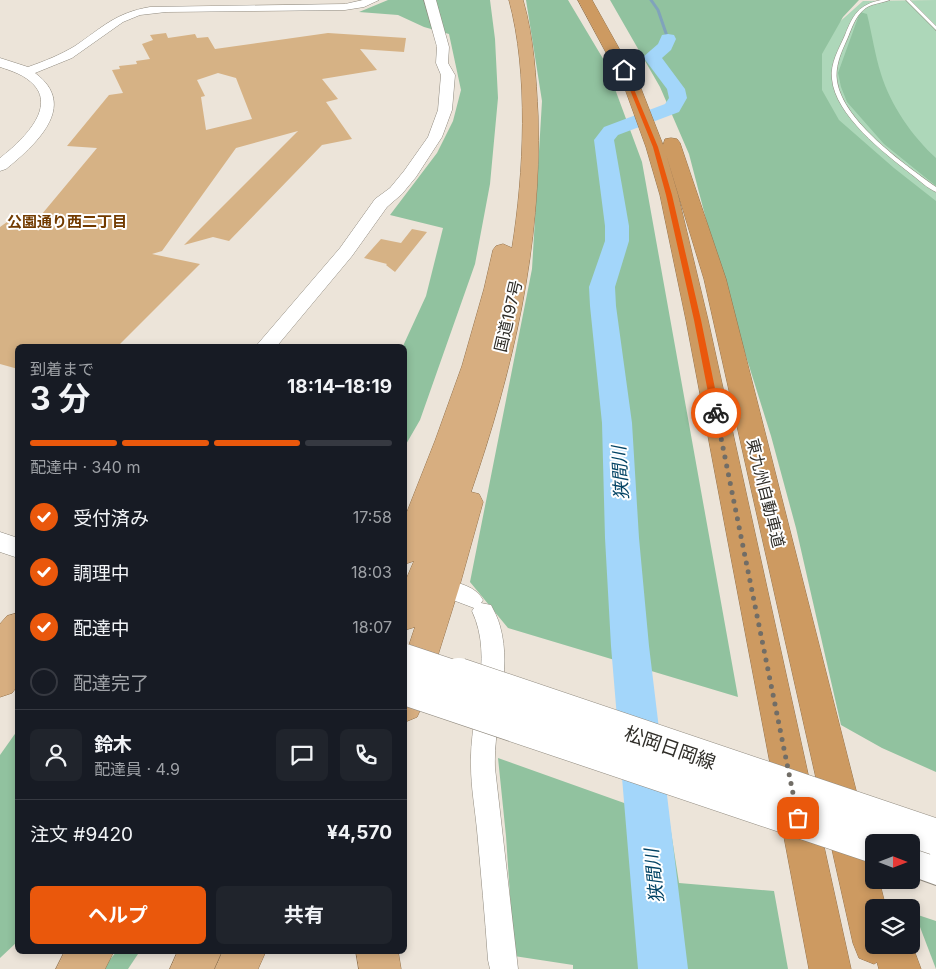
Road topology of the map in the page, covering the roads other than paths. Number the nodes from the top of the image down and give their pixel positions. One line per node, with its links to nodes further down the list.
1 (374, 0): 12 (street)
2 (430, 0): 17 (street)
3 (502, 0): 18 (highway, 国道197号)
4 (516, 0): 21 (highway, 国道197号)
5 (585, 0): 10 (highway, 東九州自動車道)
6 (598, 0): 10 (highway, 東九州自動車道)
7 (888, 0): 16 (lane)
8 (908, 0): 9 (lane)
9 (936, 29)
10 (617, 39): 13 (highway, 東九州自動車道); 14 (highway, 東九州自動車道)
11 (0, 62): 12 (street)
12 (26, 72): 15 (street)
13 (650, 90)
14 (665, 141): 37 (highway, 東九州自動車道); 55 (highway, 東九州自動車道)
15 (0, 166)
16 (936, 190)
17 (381, 203): 19 (street); 20 (street)
18 (500, 267): 22 (highway); 27 (highway, 国道197号)
19 (254, 344)
20 (268, 344)
21 (487, 399): 28 (highway); 29 (highway, 国道197号)
22 (407, 501)
23 (0, 527): 24 (street)
24 (15, 531)
25 (0, 542): 26 (street)
26 (15, 547)
27 (407, 547)
28 (444, 588): 36 (highway); 54 (street)
29 (407, 612)
30 (15, 630): 31 (highway)
31 (0, 647)
32 (407, 659): 38 (main road, 松岡日岡線, bridge)
33 (15, 664): 34 (highway)
34 (0, 682)
35 (407, 688): 39 (main road, 松岡日岡線, bridge)
36 (407, 700)
37 (822, 726): 42 (highway); 43 (highway, 東九州自動車道)
38 (936, 837)
39 (865, 842)
40 (920, 861): 41 (main road)
41 (936, 866)
42 (877, 899)
43 (865, 906)
44 (90, 954): 50 (highway)
45 (199, 954): 51 (highway)
46 (244, 954): 52 (highway)
47 (378, 954): 53 (highway)
48 (876, 954): 56 (highway, 東九州自動車道)
49 (895, 954): 57 (highway)
50 (77, 969)
51 (191, 969)
52 (236, 969)
53 (380, 969)
54 (504, 969)
55 (830, 969)
56 (880, 969)
57 (900, 969)

